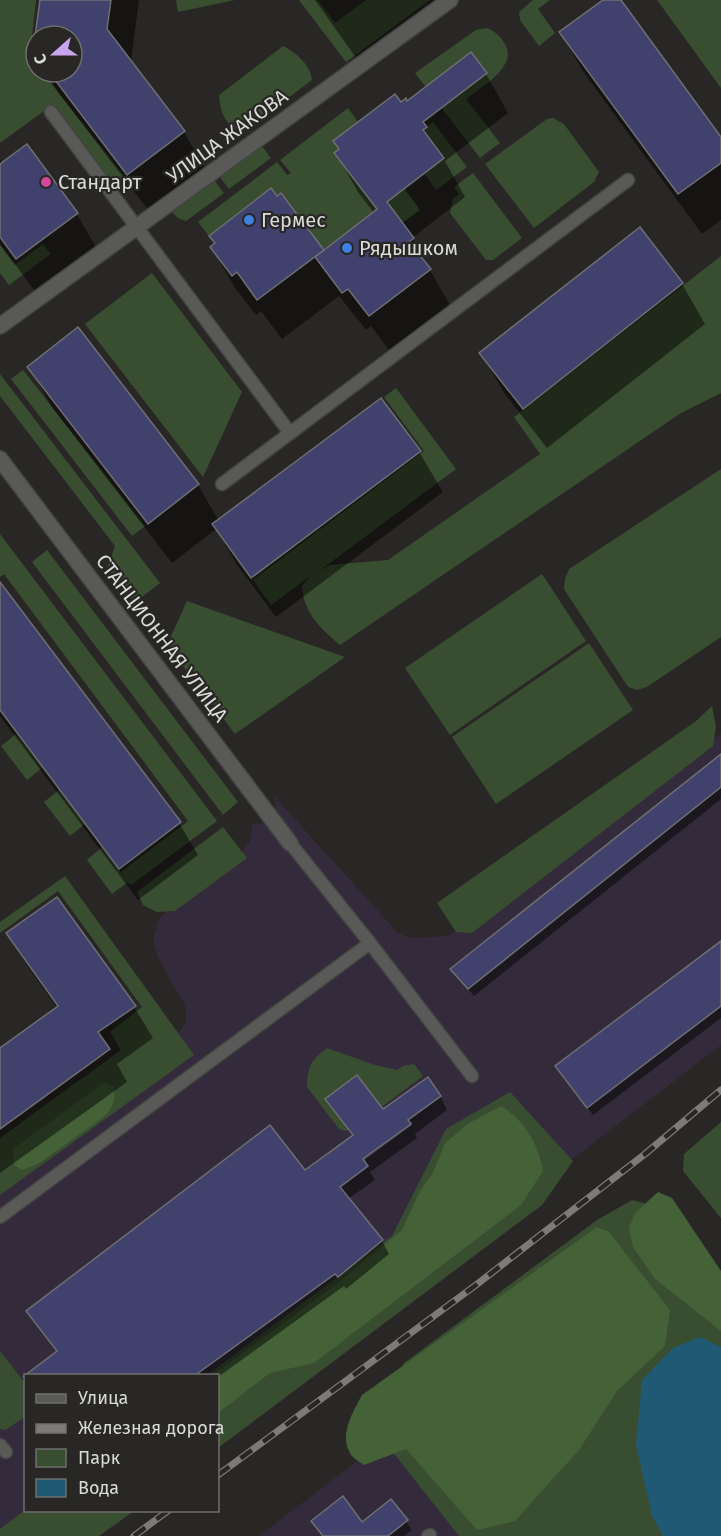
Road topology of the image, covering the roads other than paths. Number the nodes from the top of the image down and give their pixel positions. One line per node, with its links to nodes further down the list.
1 (450, 0): 4 (street, УЛИЦА ЖАКОВА)
2 (51, 112): 4 (lane)
3 (628, 180): 6 (lane)
4 (137, 227): 5 (street, УЛИЦА ЖАКОВА); 6 (lane)
5 (0, 326)
6 (290, 433): 8 (lane)
7 (0, 459): 9 (street, СТАНЦИОННАЯ УЛИЦА)
8 (222, 484)
9 (290, 843): 10 (lane)
10 (370, 943): 11 (lane); 12 (lane)
11 (472, 1076)
12 (0, 1217)

